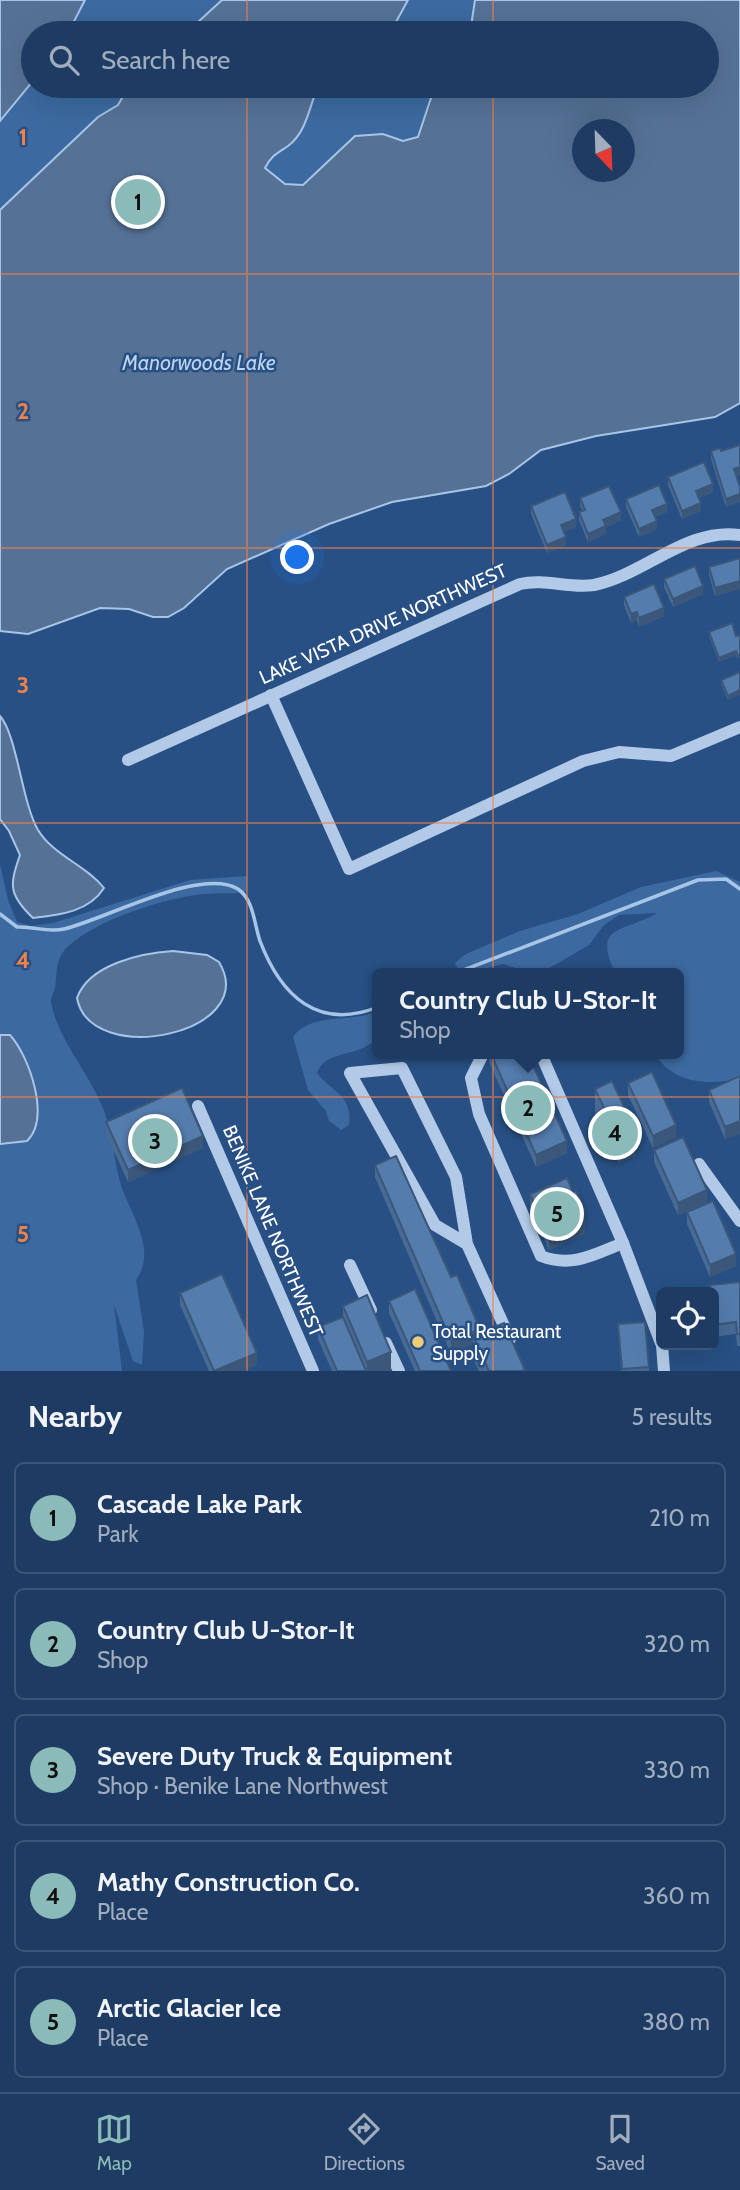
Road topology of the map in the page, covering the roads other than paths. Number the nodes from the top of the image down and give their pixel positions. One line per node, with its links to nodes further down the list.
1 (740, 535): 2 (street, LAKE VISTA DRIVE NORTHWEST)
2 (271, 695): 3 (street); 4 (street, LAKE VISTA DRIVE NORTHWEST)
3 (740, 727)
4 (128, 760)
5 (480, 1059): 10 (street)
6 (543, 1059): 10 (street)
7 (198, 1106): 16 (street, BENIKE LANE NORTHWEST)
8 (699, 1164): 9 (street)
9 (740, 1221)
10 (623, 1243): 13 (street)
11 (467, 1244): 11 (street); 14 (street)
12 (350, 1265): 17 (street)
13 (656, 1331)
14 (513, 1346)
15 (662, 1350): 18 (street)
16 (313, 1371)
17 (399, 1371)
18 (664, 1371)

